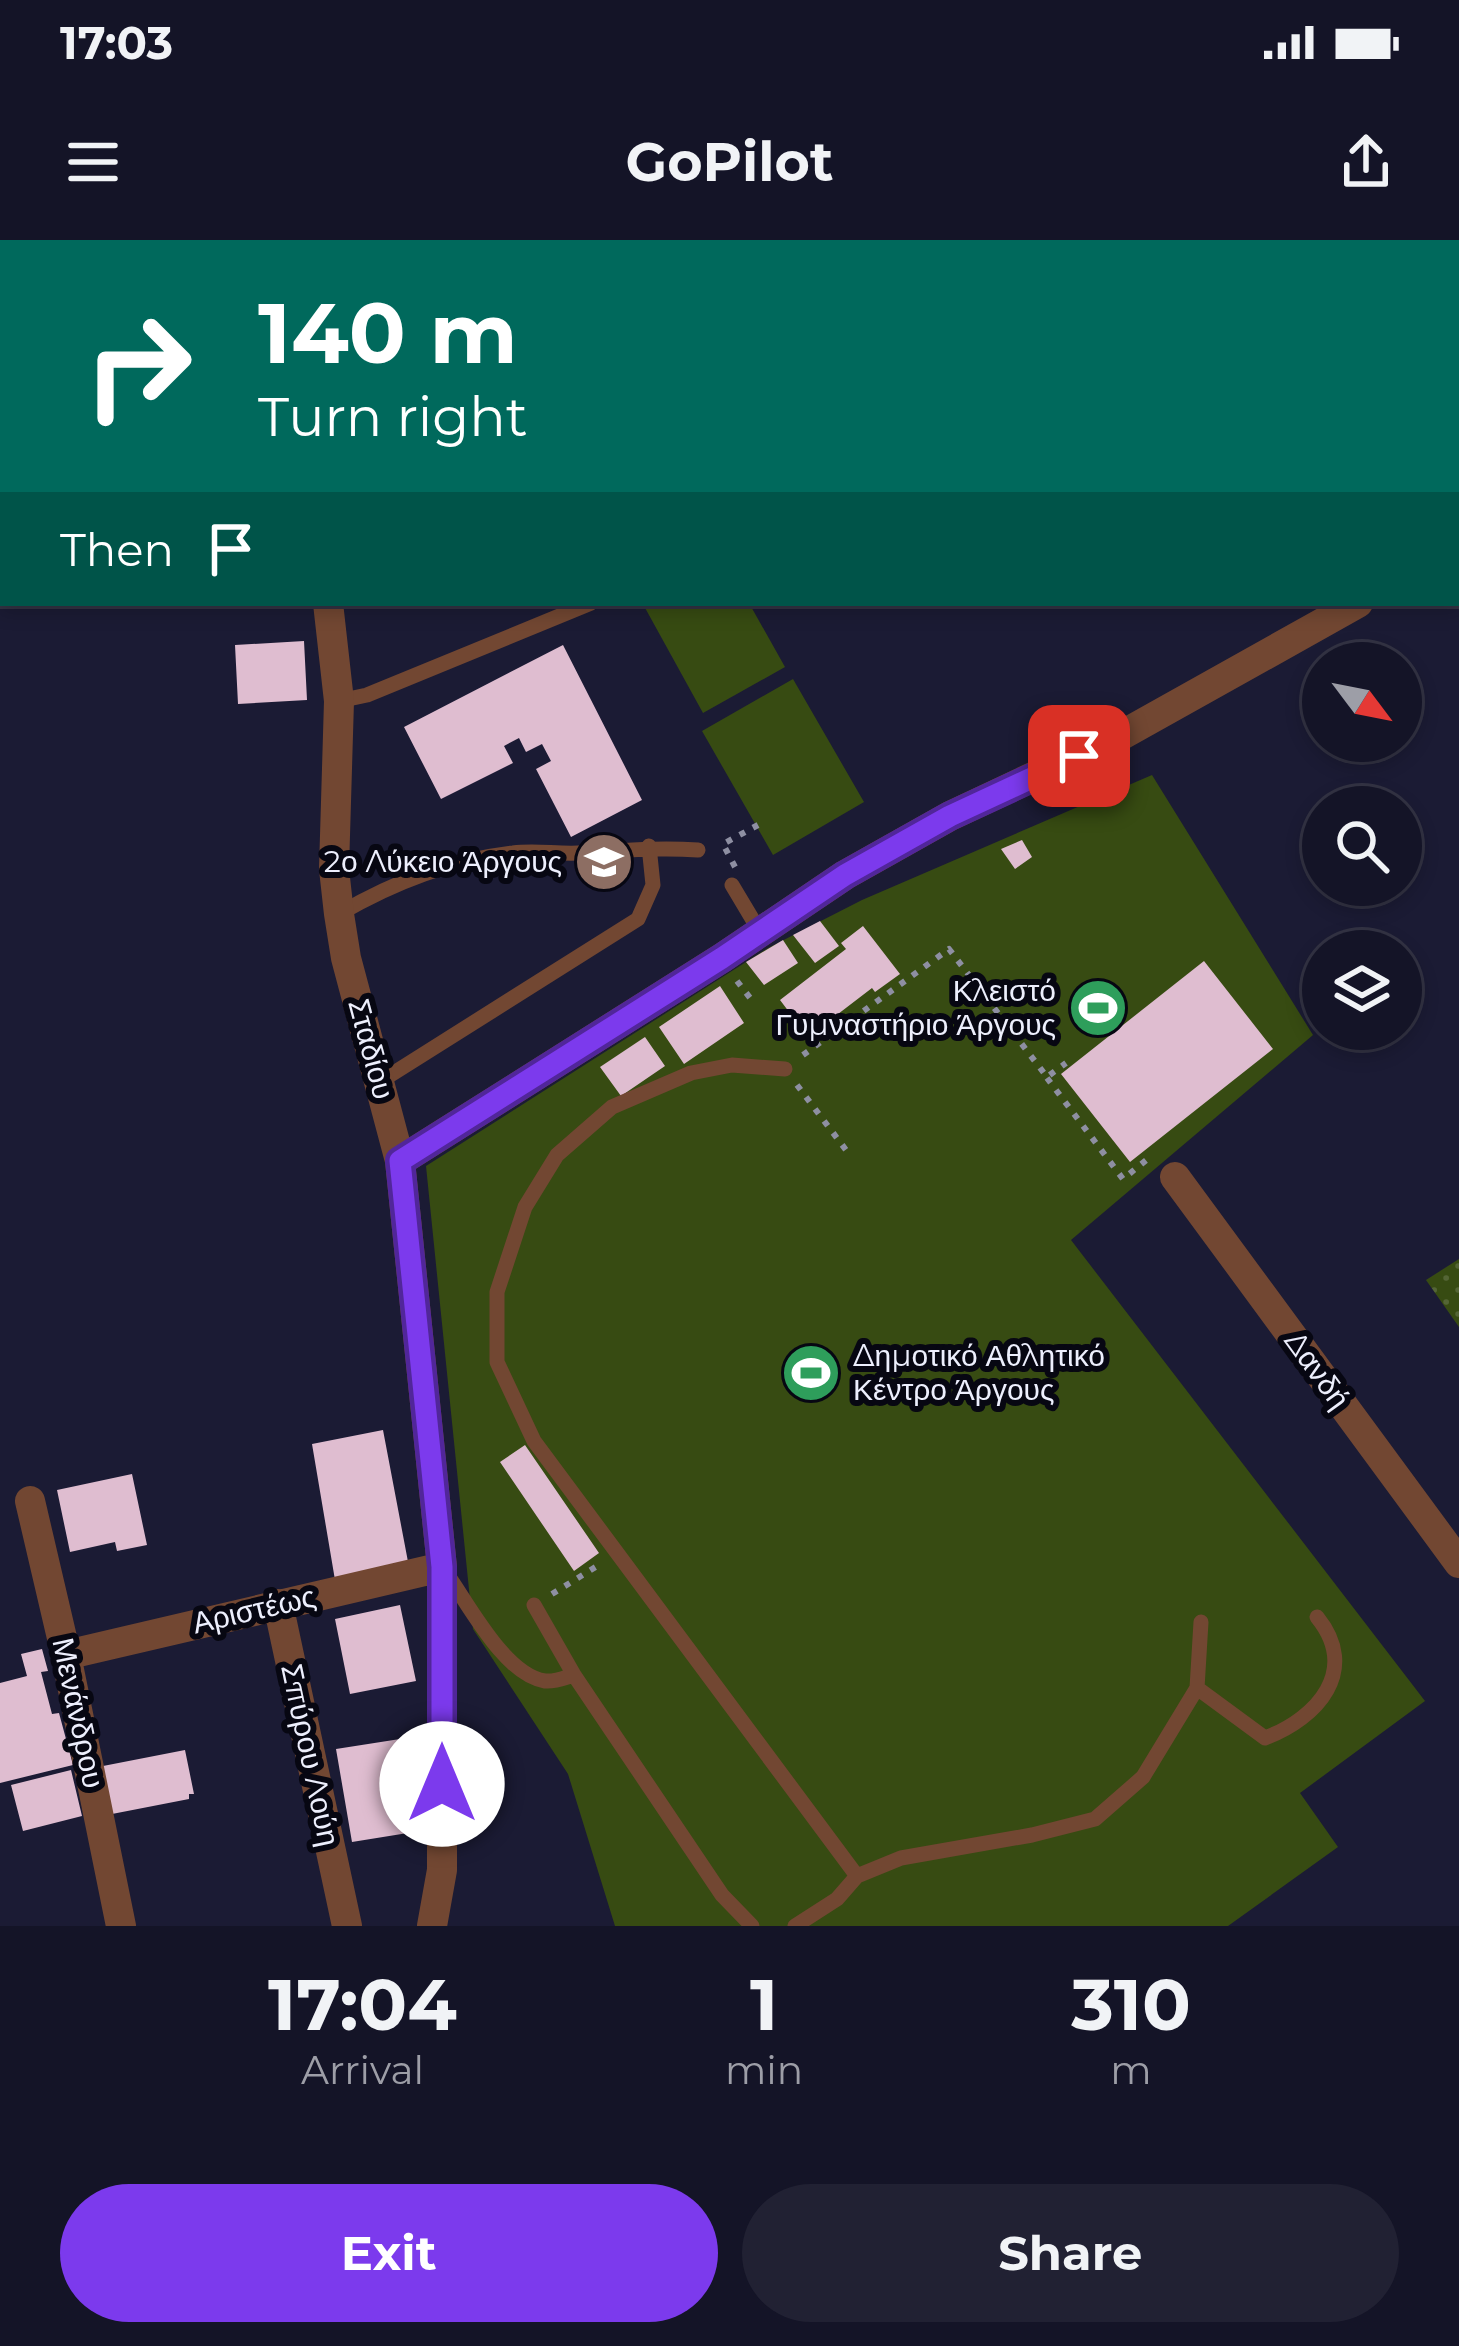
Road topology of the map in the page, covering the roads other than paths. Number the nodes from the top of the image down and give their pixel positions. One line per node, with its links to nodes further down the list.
1 (328, 606): 4 (street, Σταδίου)
2 (584, 606): 4 (lane)
3 (1353, 606): 9 (street)
4 (339, 700): 8 (street, Σταδίου)
5 (649, 846): 6 (lane); 8 (lane); 11 (lane)
6 (698, 850)
7 (737, 883): 9 (lane)
8 (339, 914): 11 (street, Σταδίου)
9 (760, 932): 12 (street)
10 (785, 1069): 24 (lane)
11 (381, 1081): 12 (street, Σταδίου)
12 (400, 1161): 16 (street, Σταδίου)
13 (1175, 1177): 15 (street, Δανδή)
14 (30, 1501): 21 (street, Μενάνδρου)
15 (1459, 1563)
16 (442, 1567): 17 (street, Αριστέως); 22 (lane); 27 (street, Σταδίου)
17 (278, 1604): 21 (street, Αριστέως); 25 (street, Σπύρου Λούη)
18 (534, 1605): 22 (lane)
19 (1317, 1617): 23 (lane)
20 (1201, 1622): 23 (lane)
21 (66, 1655): 26 (street, Μενάνδρου)
22 (574, 1675): 28 (lane)
23 (1197, 1688): 24 (lane)
24 (857, 1876): 29 (lane)
25 (342, 1920)
26 (121, 1926)
27 (432, 1926)
28 (752, 1926)
29 (795, 1926)

